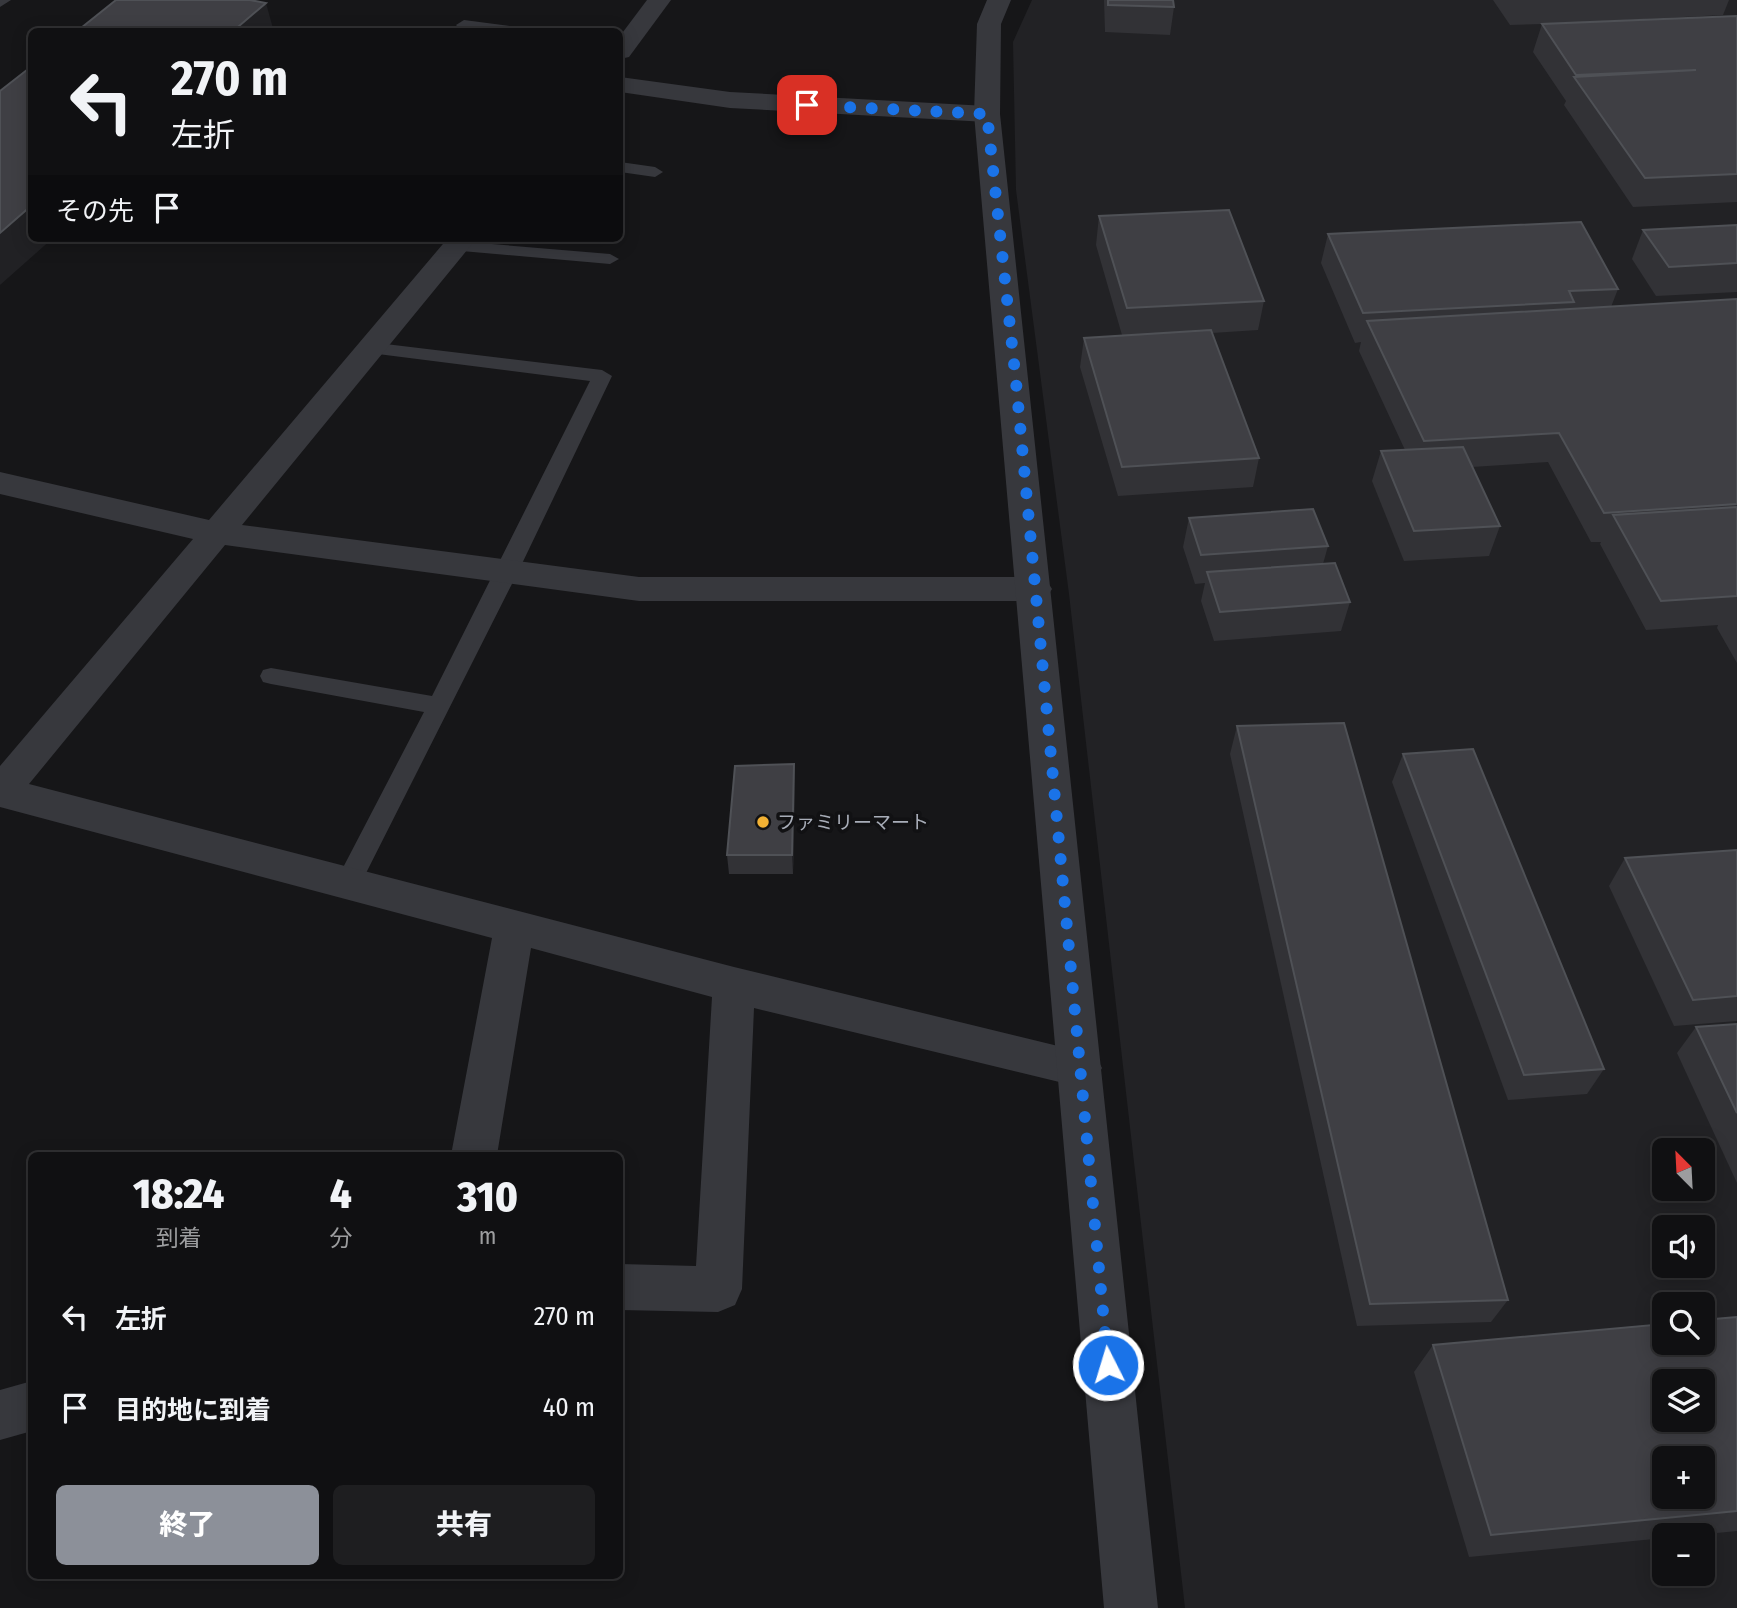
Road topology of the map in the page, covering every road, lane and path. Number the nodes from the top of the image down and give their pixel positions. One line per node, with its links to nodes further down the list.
1 (659, 0): 5 (street)
2 (999, 0): 7 (street)
3 (464, 25): 4 (lane)
4 (487, 28)
5 (623, 45)
6 (623, 85): 7 (street)
7 (987, 114): 16 (street)
8 (623, 167): 9 (lane)
9 (655, 172)
10 (459, 242): 11 (lane); 12 (street)
11 (610, 260)
12 (369, 348): 14 (street); 15 (lane)
13 (0, 483): 14 (street)
14 (216, 533): 15 (street); 19 (street)
15 (507, 572): 16 (street); 18 (lane)
16 (1035, 589): 23 (street)
17 (271, 676): 18 (lane)
18 (439, 706): 20 (lane)
19 (0, 791): 20 (street)
20 (348, 883): 21 (street)
21 (514, 927): 22 (street); 24 (street)
22 (734, 985): 23 (street); 25 (street)
23 (1080, 1068): 28 (street)
24 (475, 1152)
25 (623, 1287)
26 (28, 1407): 27 (street)
27 (0, 1415)
28 (1130, 1608)

